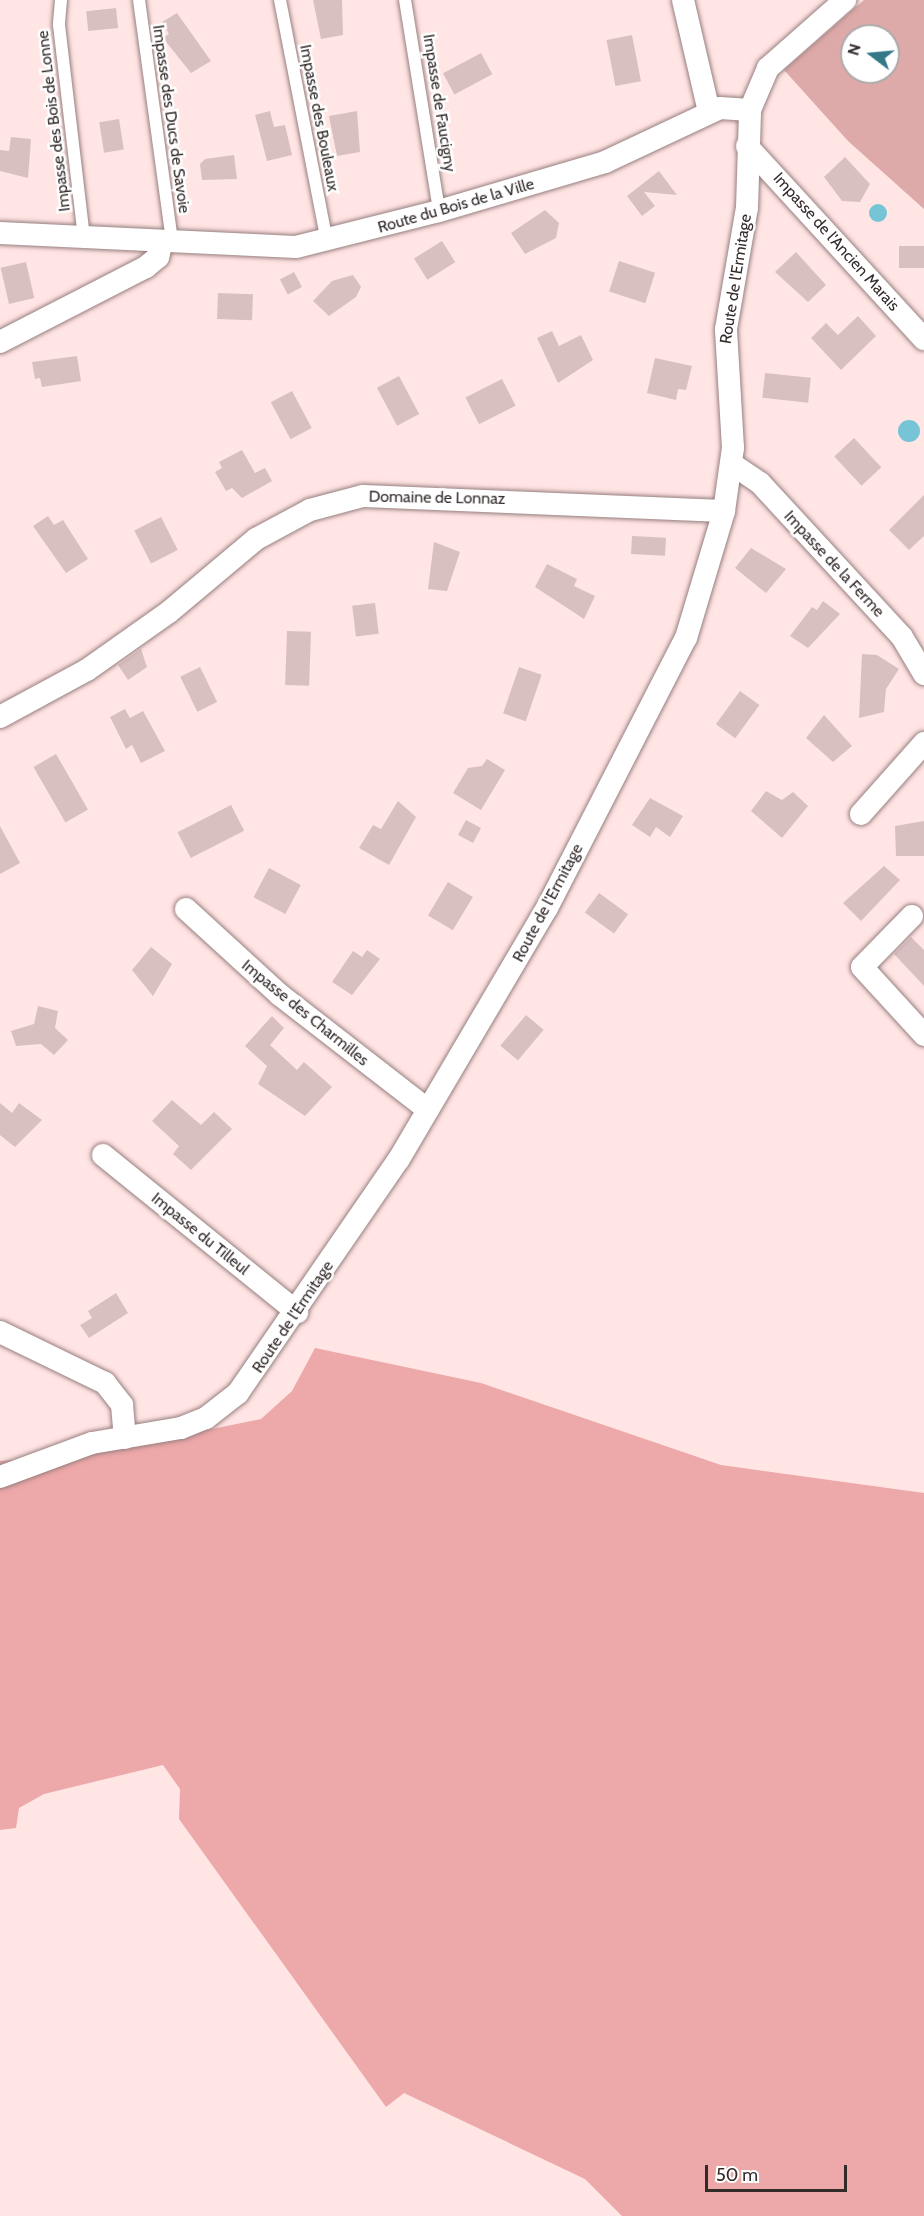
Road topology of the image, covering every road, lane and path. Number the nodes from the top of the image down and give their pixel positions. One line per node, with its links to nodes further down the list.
1 (62, 0): 12 (lane, Impasse des Bois de Lonne)
2 (139, 0): 13 (lane, Impasse des Ducs de Savoie)
3 (280, 0): 14 (lane, Impasse des Bouleaux)
4 (405, 0): 10 (lane, Impasse de Faucigny)
5 (683, 0): 8 (street)
6 (845, 0): 7 (street)
7 (750, 110): 8 (street, Route du Bois de la Ville); 9 (street, Route de l'Ermitage)
8 (709, 112): 10 (street, Route du Bois de la Ville)
9 (747, 146): 15 (street, Impasse de l'Ancien Marais); 17 (street, Route de l'Ermitage)
10 (439, 212): 14 (street, Route du Bois de la Ville)
11 (0, 233): 12 (street, Route du Bois de la Ville)
12 (84, 237): 13 (street, Route du Bois de la Ville)
13 (167, 242): 14 (street, Route du Bois de la Ville); 16 (street)
14 (327, 242)
15 (924, 339)
16 (0, 342)
17 (732, 464): 18 (street, Route de l'Ermitage); 19 (street, Impasse de la Ferme)
18 (724, 511): 20 (street, Domaine de Lonnaz); 26 (street, Route de l'Ermitage)
19 (924, 674)
20 (0, 717)
21 (924, 743): 22 (street)
22 (861, 814)
23 (186, 909): 26 (street, Impasse des Charmilles)
24 (912, 916): 25 (street)
25 (924, 1035)
26 (428, 1110): 28 (street, Route de l'Ermitage)
27 (113, 1154): 28 (street)
28 (301, 1307): 30 (street, Route de l'Ermitage)
29 (0, 1332): 30 (street)
30 (126, 1438): 31 (street, Route de l'Ermitage)
31 (0, 1477)

